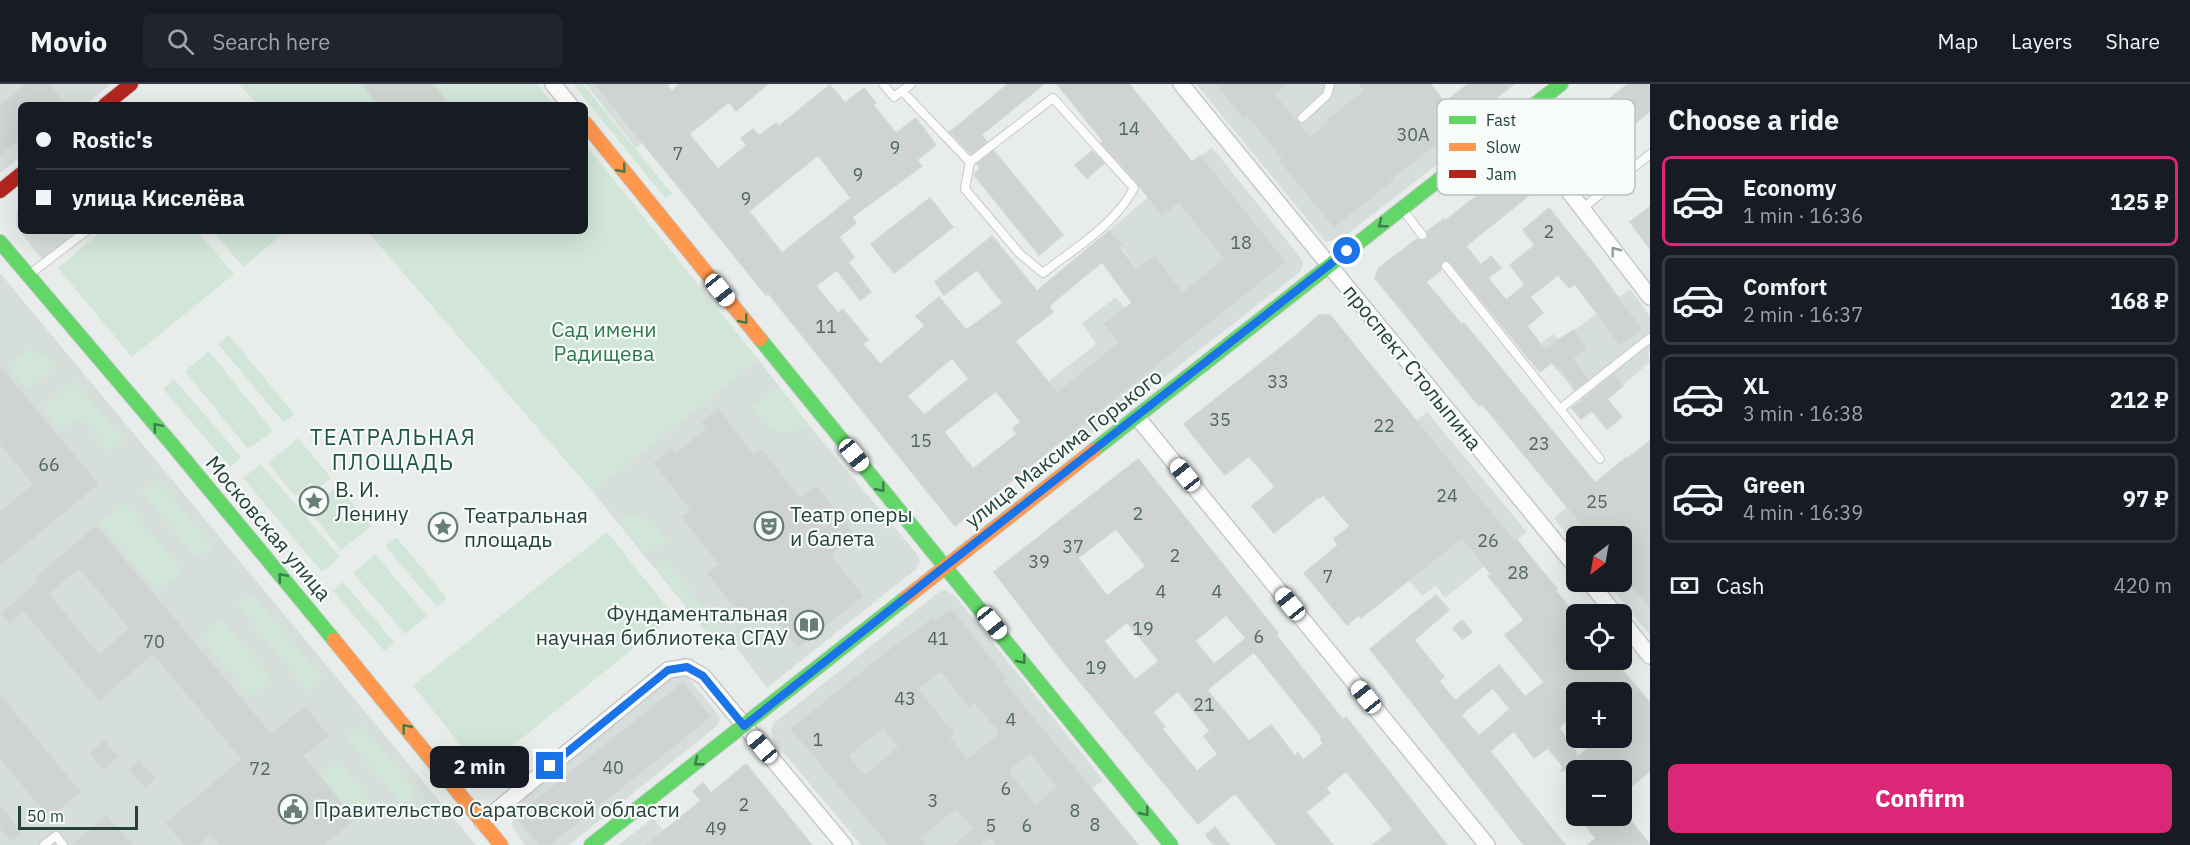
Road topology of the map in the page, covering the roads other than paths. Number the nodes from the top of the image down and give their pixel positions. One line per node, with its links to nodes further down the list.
1 (131, 84): 10 (street)
2 (554, 84): 11 (street)
3 (883, 84): 8 (lane)
4 (911, 84): 8 (lane)
5 (1180, 84): 27 (street, проспект Столыпина)
6 (1330, 84): 12 (lane)
7 (1560, 84): 9 (street, улица Максима Горького)
8 (902, 91): 15 (lane)
9 (1541, 99)
10 (114, 102)
11 (568, 102)
12 (1302, 118)
13 (588, 127): 36 (street, one-way to 36)
14 (1650, 154): 16 (lane)
15 (969, 162): 15 (lane)
16 (1635, 166)
17 (18, 176): 19 (street)
18 (1437, 181): 23 (street, улица Максима Горького)
19 (0, 191)
20 (1573, 195): 22 (street)
21 (1599, 195): 22 (lane)
22 (1583, 208): 30 (street, one-way to 22)
23 (1401, 209): 25 (lane); 27 (street, улица Максима Горького, one-way to 27)
24 (82, 234): 29 (lane)
25 (1422, 235)
26 (0, 242): 29 (street, Московская улица)
27 (1329, 265): 33 (street, улица Максима Горького); 35 (street, проспект Столыпина)
28 (1446, 266): 32 (lane)
29 (28, 274): 42 (street, Московская улица, one-way to 29)
30 (1650, 297)
31 (1650, 338): 32 (lane)
32 (1560, 409): 34 (lane)
33 (1137, 417): 36 (street, улица Максима Горького); 49 (street)
34 (1600, 459)
35 (1566, 555)
36 (946, 566): 41 (street, улица Максима Горького); 48 (street, one-way to 48)
37 (1597, 592): 38 (street)
38 (1607, 604)
39 (1632, 634): 40 (street)
40 (1650, 656)
41 (744, 726): 42 (street); 46 (street, улица Максима Горького, one-way to 46); 47 (street)
42 (482, 822): 45 (street, Московская улица)
43 (44, 845): 44 (lane)
44 (63, 845)
45 (501, 845)
46 (591, 845)
47 (844, 845)
48 (1172, 845)
49 (1486, 845)

